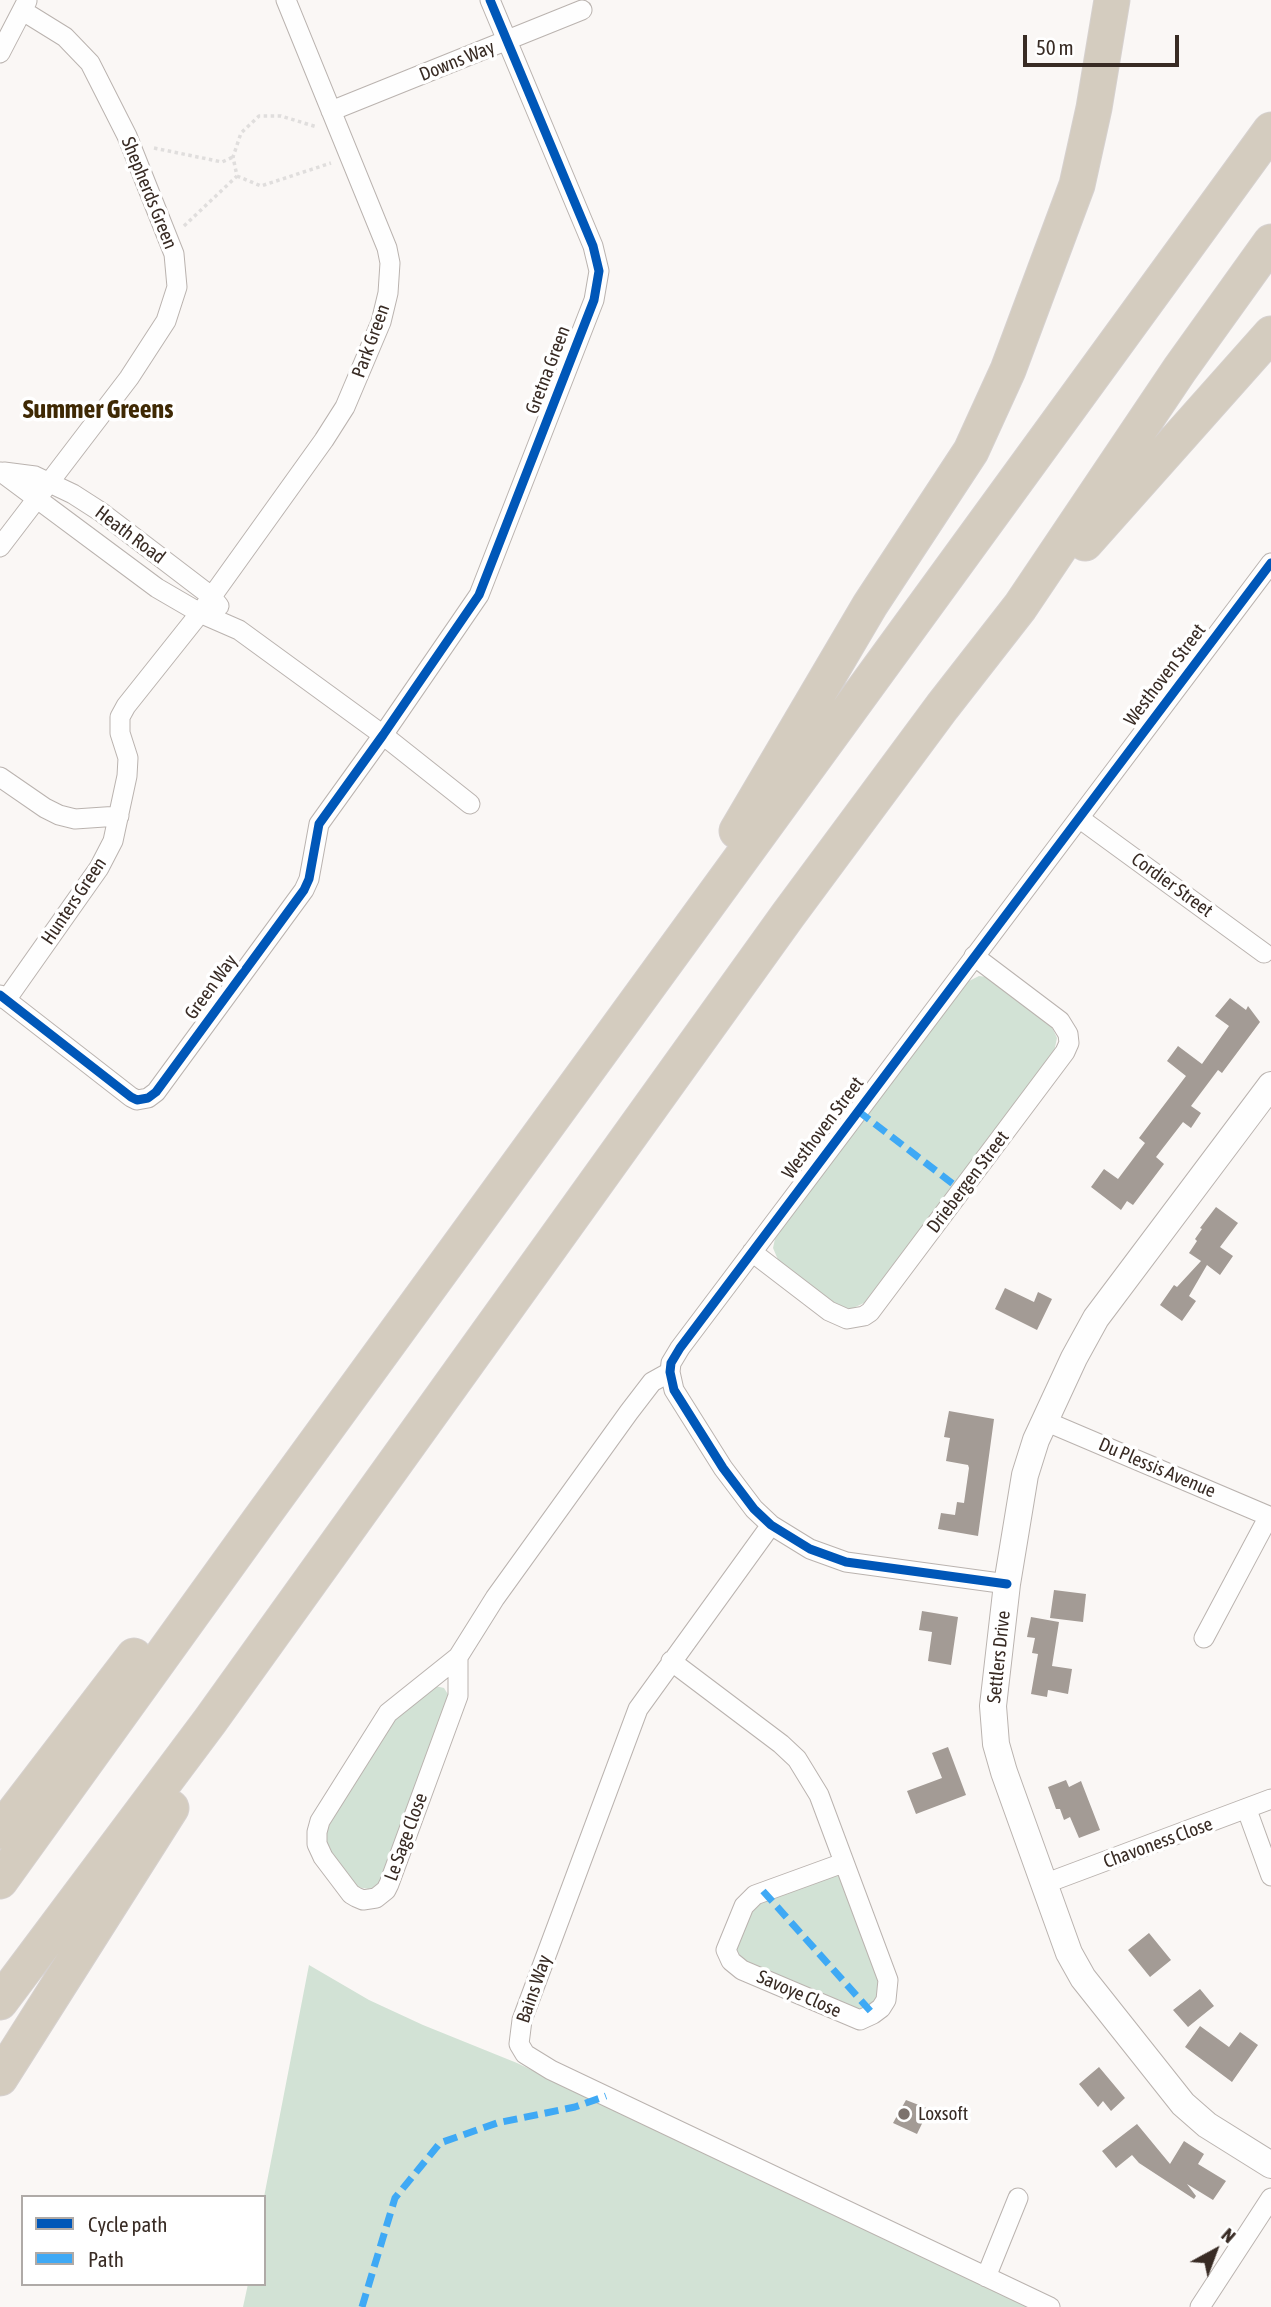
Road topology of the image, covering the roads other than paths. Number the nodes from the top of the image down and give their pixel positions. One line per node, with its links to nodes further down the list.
1 (286, 0): 8 (street, Park Green)
2 (490, 0): 6 (street, Gretna Green)
3 (1112, 0): 29 (highway)
4 (25, 6): 7 (street); 13 (street, Shepherds Green)
5 (582, 10): 6 (street, Downs Way)
6 (507, 41): 8 (street, Downs Way); 21 (street, Gretna Green)
7 (0, 53)
8 (331, 111): 17 (street, Park Green)
9 (1271, 130): 29 (highway)
10 (1271, 242): 18 (highway)
11 (1271, 334): 18 (highway)
12 (1, 471): 13 (street, Heath Road); 14 (street, Heath Road)
13 (50, 482): 14 (street, Shepherds Green); 17 (street, Heath Road)
14 (37, 498): 15 (street, Shepherds Green); 19 (street, Heath Road)
15 (0, 547)
16 (1271, 563): 25 (street, Westhoven Street)
17 (211, 596): 19 (street, Park Green); 20 (street, Heath Road)
18 (1020, 607): 41 (highway)
19 (200, 613): 20 (street, Heath Road); 24 (street, Hunters Green)
20 (239, 630): 21 (street, Heath Road)
21 (383, 735): 23 (street, Heath Road); 28 (street, Green Way)
22 (0, 777): 24 (street)
23 (470, 804)
24 (119, 816): 28 (street, Hunters Green)
25 (1079, 818): 26 (street, Cordier Street); 27 (street, Westhoven Street)
26 (1264, 953)
27 (974, 956): 31 (street, Westhoven Street); 31 (street, Driebergen Street)
28 (3, 997)
29 (628, 1014): 35 (highway)
30 (1271, 1085): 33 (street, Settlers Drive)
31 (752, 1252): 32 (street, Westhoven Street)
32 (670, 1372): 36 (street); 39 (street, Le Sage Close)
33 (1045, 1421): 34 (street, Du Plessis Avenue); 37 (street, Settlers Drive)
34 (1270, 1516): 38 (street, Du Plessis Avenue)
35 (259, 1521): 44 (highway); 47 (highway)
36 (771, 1525): 37 (street); 40 (street, Bains Way)
37 (1007, 1584): 48 (street, Settlers Drive)
38 (1204, 1638)
39 (458, 1657): 39 (street, Le Sage Close)
40 (671, 1661): 45 (street, Savoye Close); 54 (street, Bains Way)
41 (210, 1721): 49 (highway); 50 (highway)
42 (1271, 1800): 43 (street, Chavoness Close)
43 (1247, 1810): 46 (street); 48 (street, Chavoness Close)
44 (0, 1832)
45 (844, 1863): 45 (street, Savoye Close)
46 (1271, 1876)
47 (0, 1881)
48 (1044, 1884): 51 (street, Settlers Drive)
49 (0, 2002)
50 (0, 2078)
51 (1271, 2165)
52 (1018, 2198): 54 (street)
53 (1271, 2198): 56 (street)
54 (986, 2277): 55 (street, Bains Way)
55 (1050, 2307)
56 (1200, 2307)

